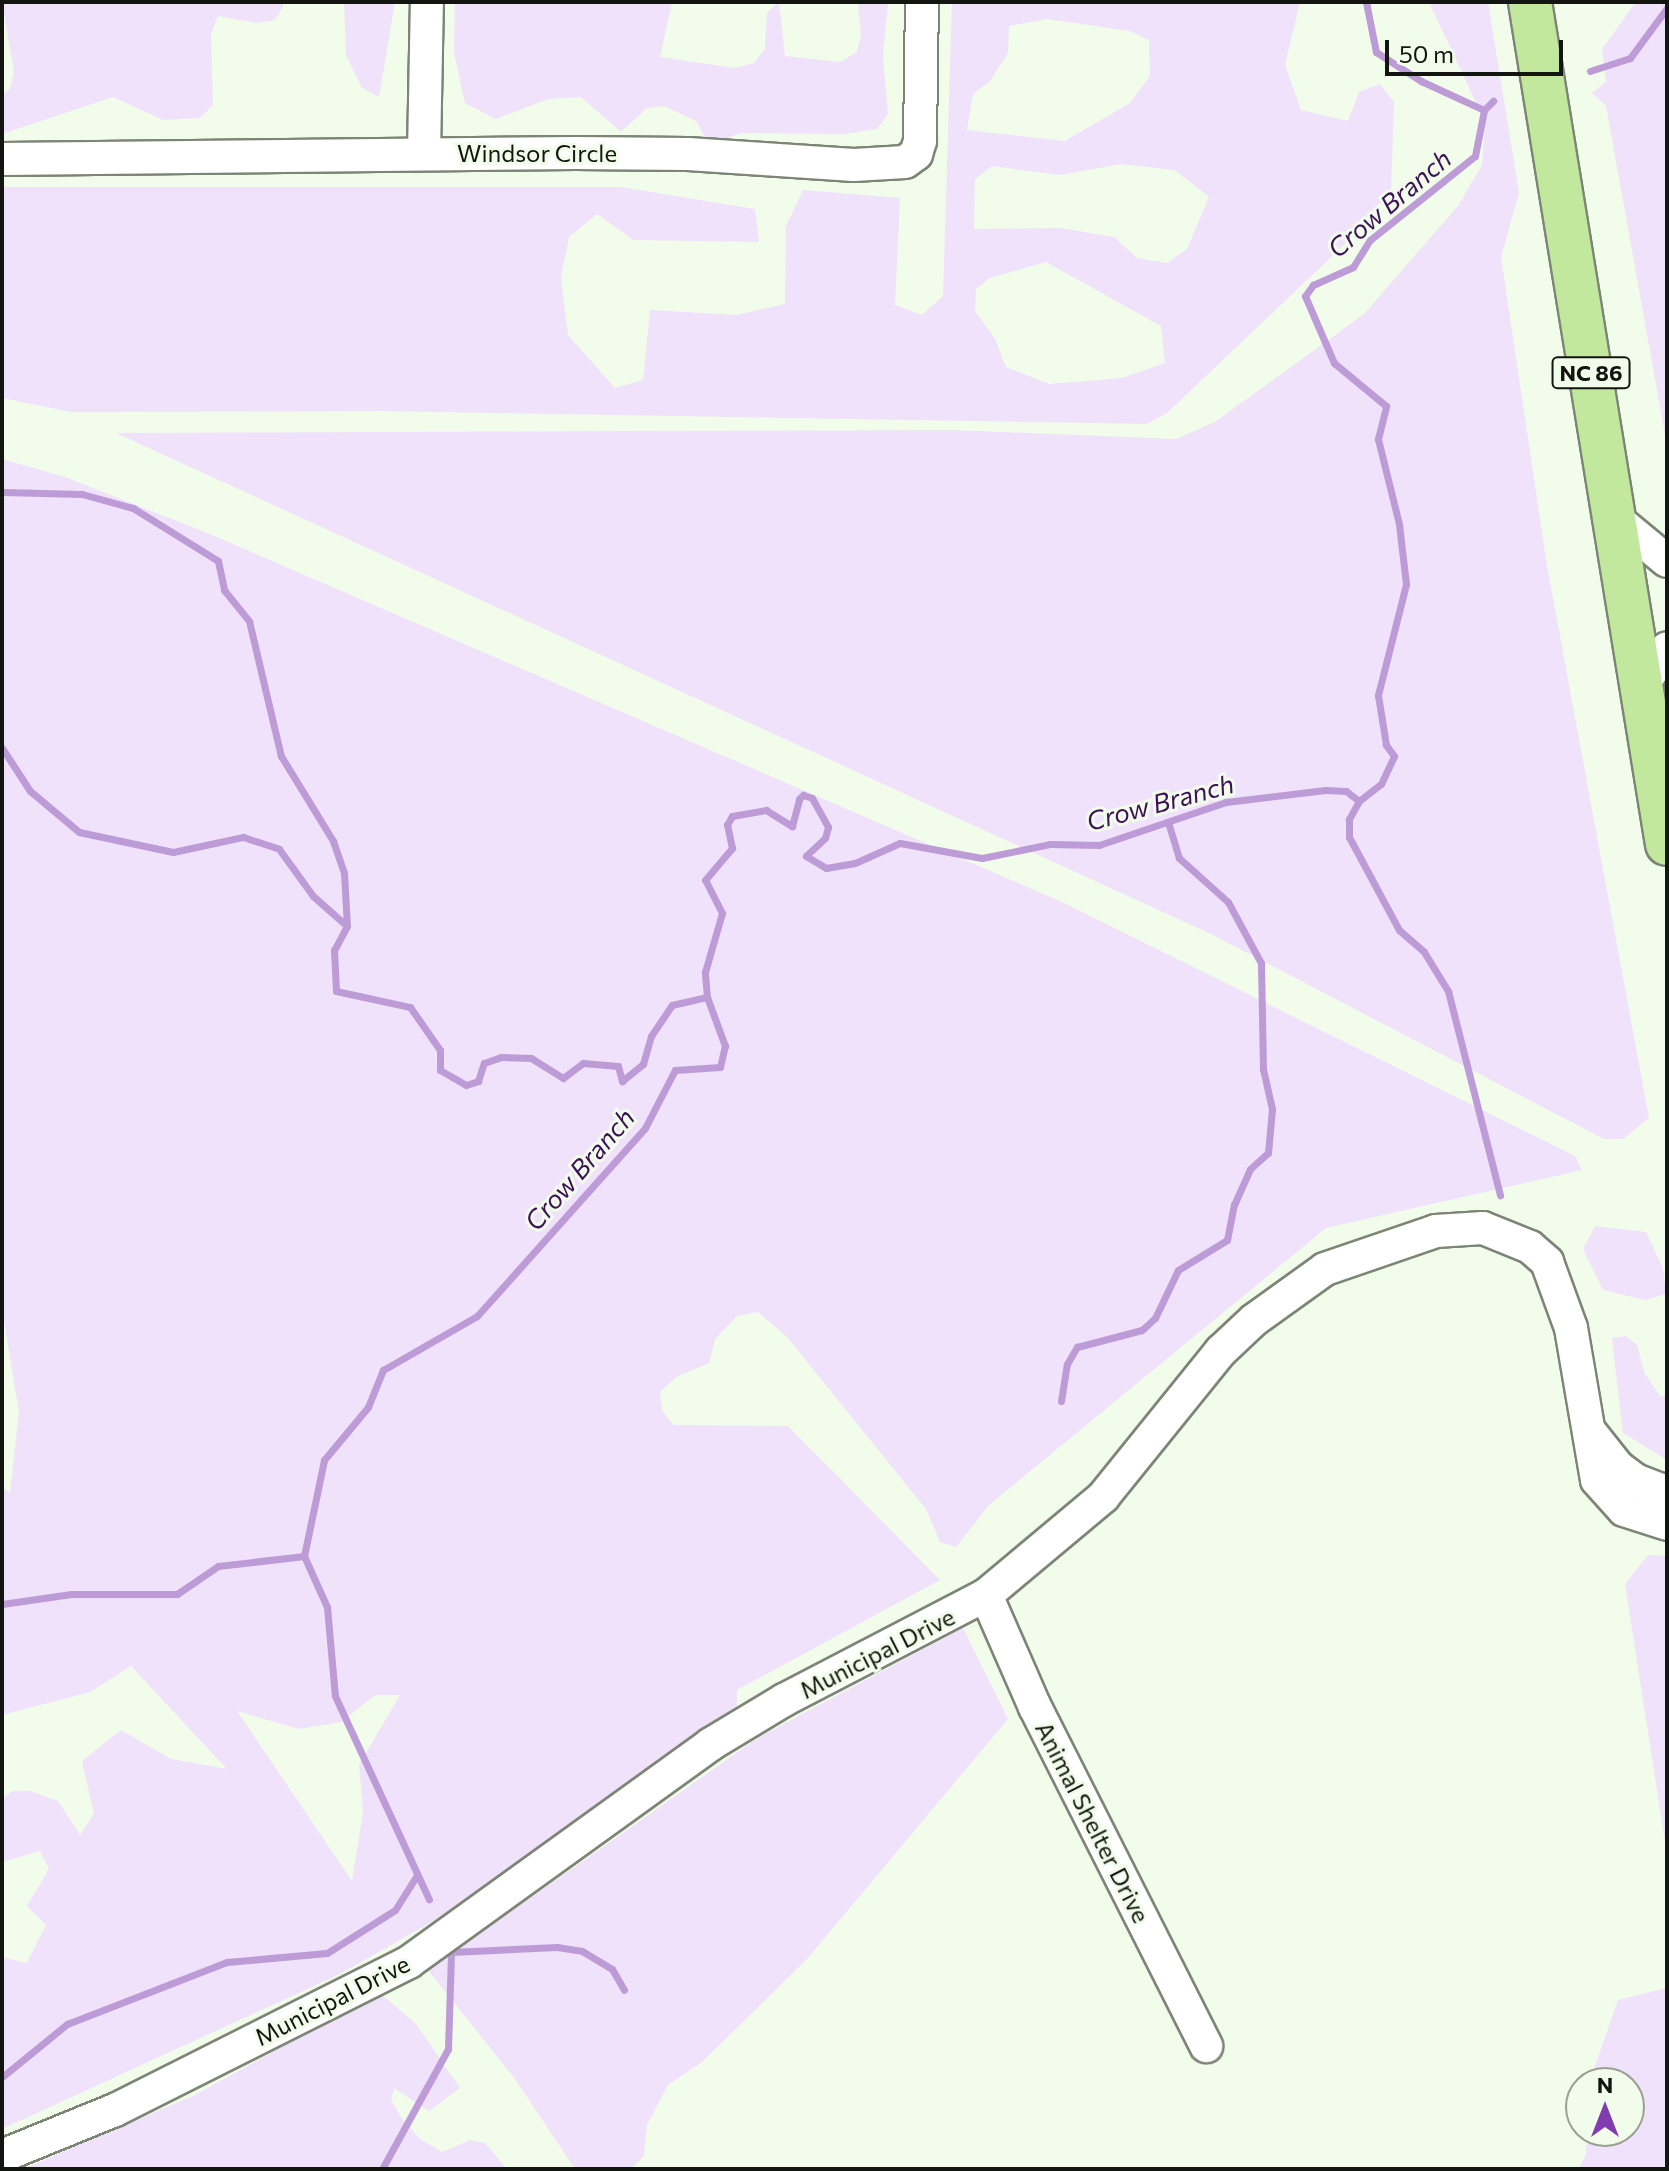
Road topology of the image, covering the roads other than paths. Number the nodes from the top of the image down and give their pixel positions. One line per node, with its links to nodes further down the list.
1 (427, 2): 4 (street)
2 (922, 2): 4 (street, Windsor Circle)
3 (1530, 2): 6 (main road, NC 86)
4 (424, 153): 5 (street, Windsor Circle)
5 (2, 159)
6 (1615, 518): 7 (street); 9 (main road, NC 86)
7 (1667, 561)
8 (1667, 648): 9 (street)
9 (1642, 686): 10 (main road, NC 86)
10 (1667, 844)
11 (1591, 1433): 12 (street, Municipal Drive); 13 (street, Municipal Drive); 14 (street, Municipal Drive)
12 (1667, 1492)
13 (1667, 1524)
14 (986, 1595): 15 (street, Animal Shelter Drive); 16 (street, Municipal Drive)
15 (1206, 2046)
16 (2, 2156)

